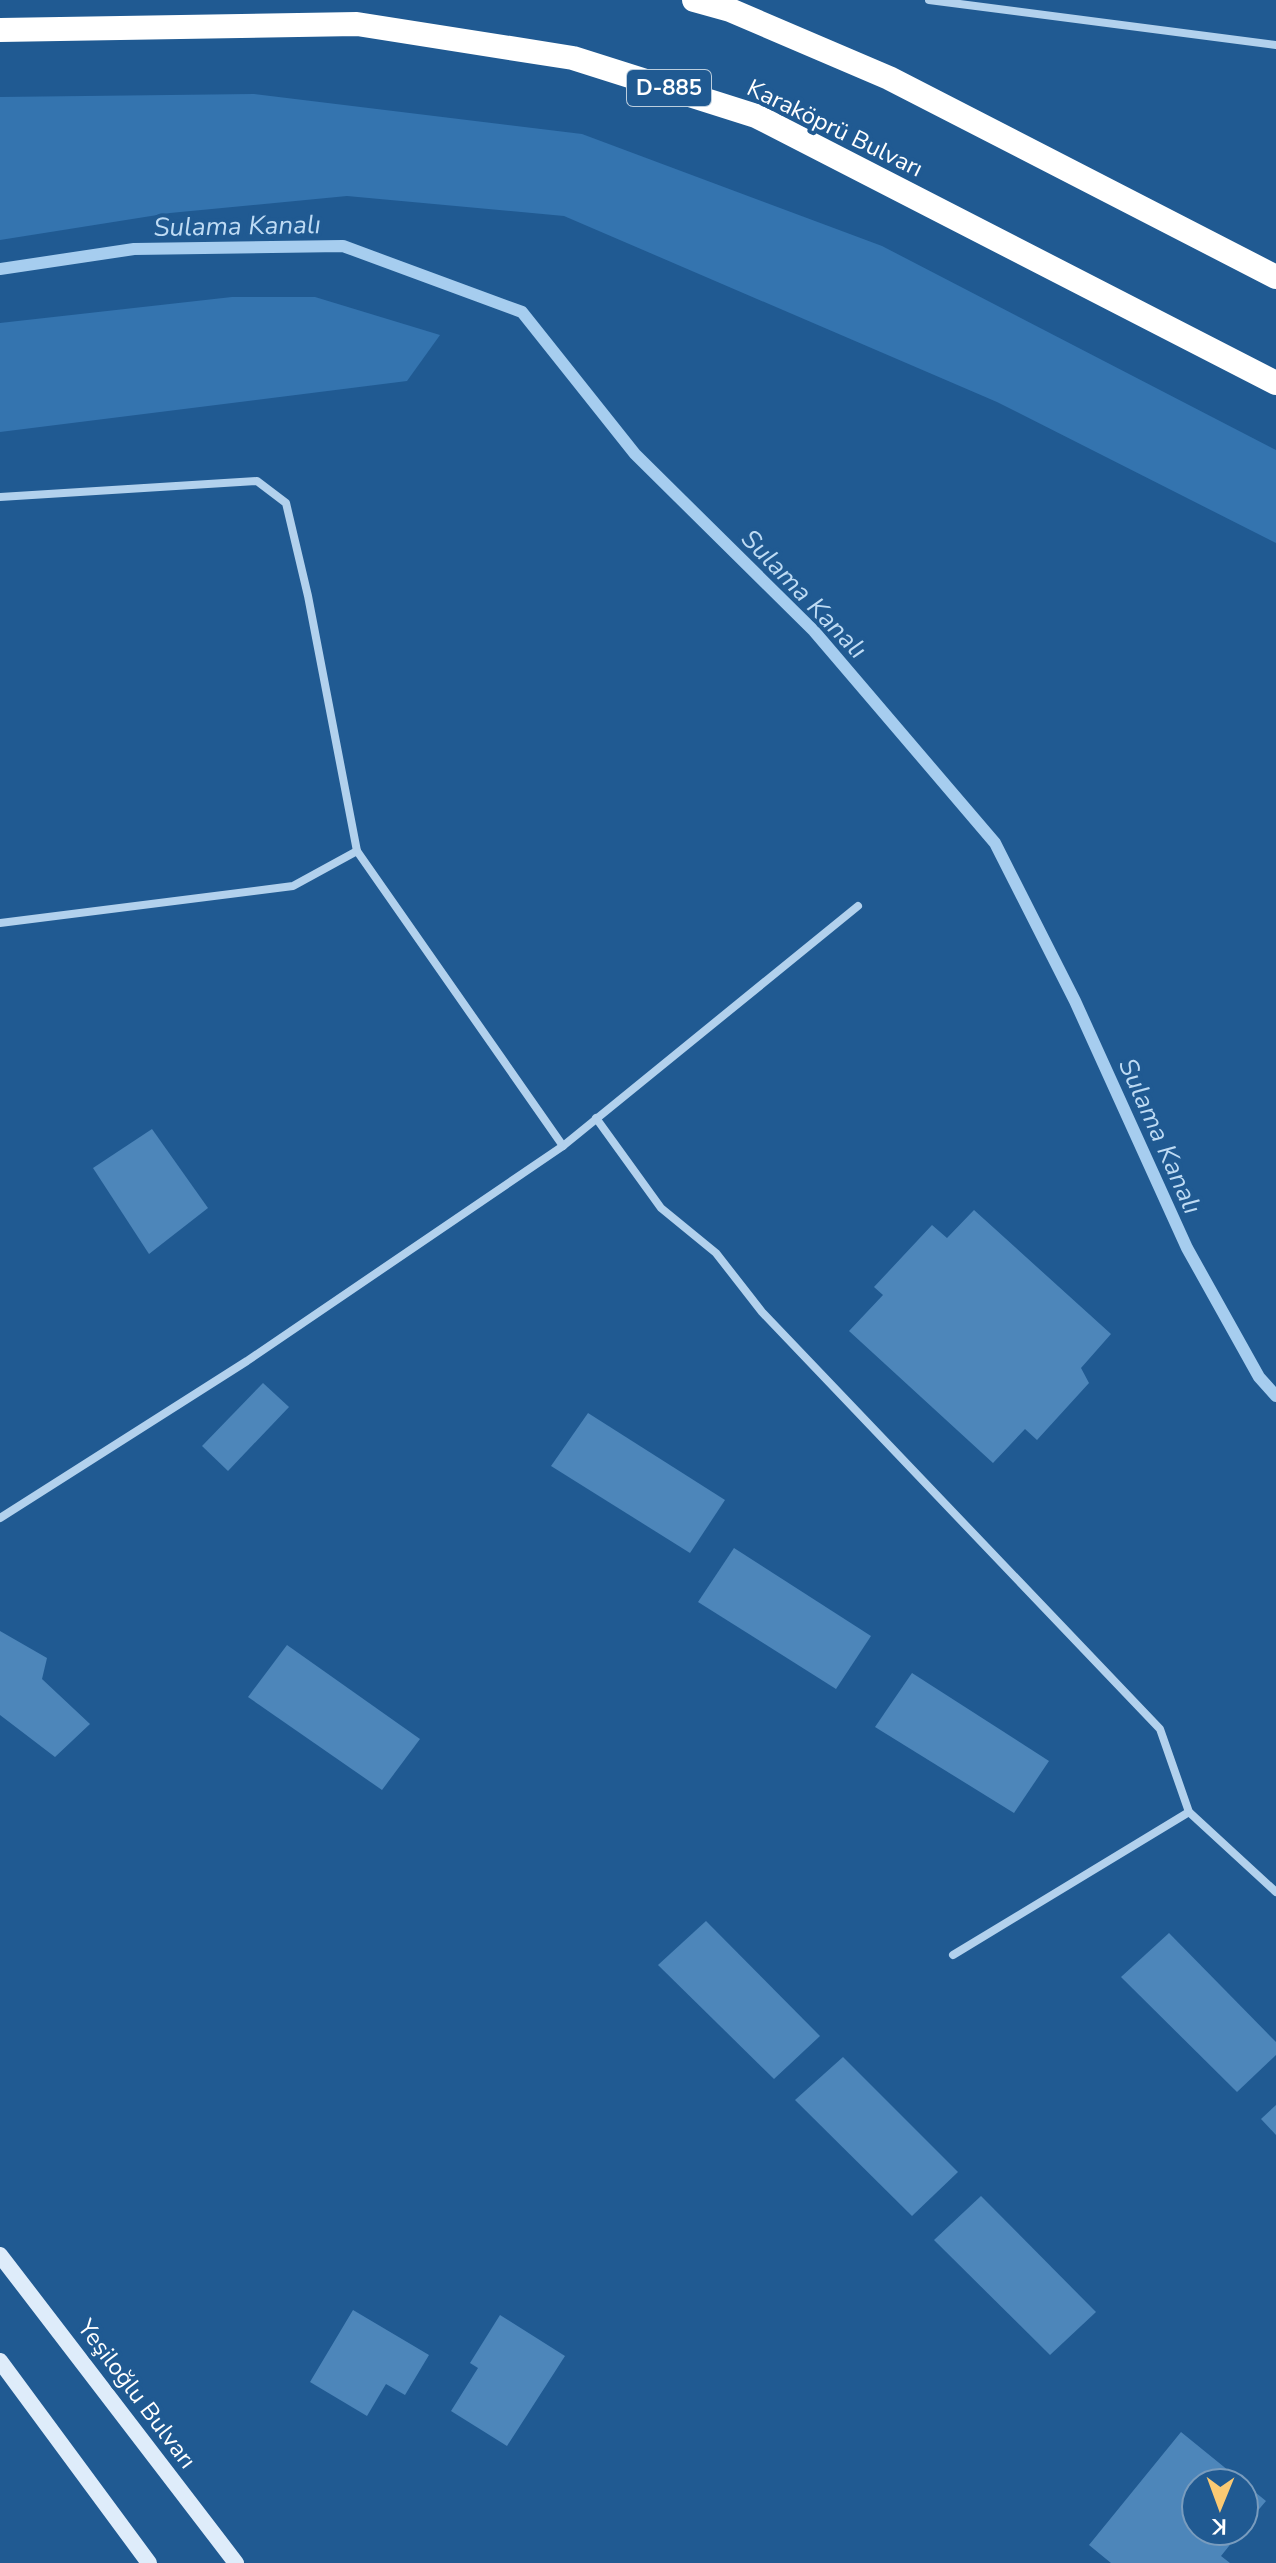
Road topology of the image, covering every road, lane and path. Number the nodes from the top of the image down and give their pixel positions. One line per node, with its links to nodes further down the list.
1 (694, 0): 5 (highway)
2 (929, 0): 4 (street)
3 (0, 30): 6 (highway, Karaköprü Bulvarı / D-885)
4 (1276, 45)
5 (1276, 277)
6 (1276, 383)
7 (0, 497): 8 (street)
8 (357, 851): 10 (street); 12 (street)
9 (858, 906): 11 (street)
10 (0, 923)
11 (596, 1118): 12 (street); 14 (street)
12 (563, 1146): 13 (street)
13 (0, 1518)
14 (1189, 1812): 15 (street); 16 (street)
15 (1276, 1892)
16 (953, 1955)
17 (0, 2255): 20 (main road, Yeşiloğlu Bulvarı)
18 (0, 2361): 19 (main road)
19 (149, 2563)
20 (236, 2563)

